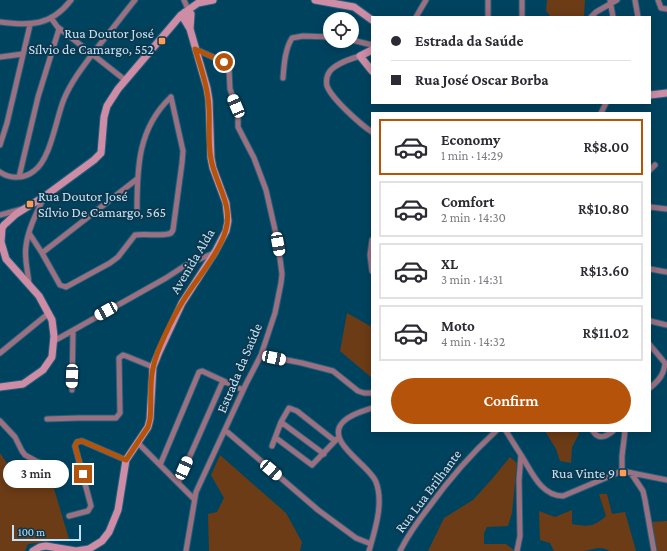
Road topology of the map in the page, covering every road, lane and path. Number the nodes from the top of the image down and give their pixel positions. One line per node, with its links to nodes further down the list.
1 (71, 0): 21 (street)
2 (135, 0): 32 (street)
3 (184, 0): 14 (street)
4 (213, 0): 14 (street)
5 (315, 0): 22 (street)
6 (426, 0): 15 (street)
7 (488, 0): 16 (street)
8 (522, 0): 17 (street)
9 (616, 0): 11 (street)
10 (636, 0): 20 (street)
11 (611, 1): 18 (street); 19 (street)
12 (659, 1): 13 (street)
13 (667, 9)
14 (187, 14): 29 (street, Avenida Alda); 37 (street)
15 (417, 16)
16 (488, 16)
17 (522, 16)
18 (592, 16)
19 (613, 16)
20 (638, 16)
21 (52, 18): 24 (street); 25 (street)
22 (371, 19)
23 (0, 22): 24 (street)
24 (30, 25): 31 (street)
25 (59, 28): 32 (street); 45 (street)
26 (323, 37): 36 (street)
27 (359, 42): 28 (street)
28 (371, 45)
29 (195, 49): 55 (street, Avenida Alda); 68 (street, Estrada da Saúde)
30 (371, 50): 33 (street)
31 (23, 54): 34 (street); 41 (street)
32 (93, 54): 37 (street); 45 (street)
33 (360, 56): 35 (street); 40 (street)
34 (0, 57)
35 (371, 70)
36 (283, 78)
37 (125, 80): 47 (street)
38 (667, 93): 39 (street)
39 (651, 95)
40 (371, 131)
41 (0, 145)
42 (655, 166): 43 (street)
43 (651, 169)
44 (0, 172): 45 (street)
45 (19, 177)
46 (137, 179): 51 (street); 56 (street); 56 (street)
47 (45, 196): 49 (street); 53 (street)
48 (651, 207): 50 (street)
49 (25, 209): 52 (street); 60 (street)
50 (667, 209)
51 (137, 210)
52 (0, 215)
53 (29, 233): 56 (street); 60 (street)
54 (371, 251): 57 (street)
55 (215, 252): 64 (street); 69 (street, Avenida Alda)
56 (42, 253)
57 (371, 266)
58 (651, 269): 59 (street)
59 (667, 272)
60 (29, 284): 61 (street)
61 (49, 313): 65 (street); 67 (street)
62 (651, 321): 63 (street)
63 (667, 325)
64 (73, 330): 65 (street); 73 (street)
65 (54, 341): 71 (street)
66 (651, 347): 72 (street)
67 (0, 352)
68 (260, 355): 74 (street, Estrada da Saúde); 75 (street)
69 (153, 367): 77 (street); 88 (street, Avenida Alda)
70 (223, 381): 74 (street); 93 (street); 98 (street)
71 (0, 387)
72 (651, 387)
73 (72, 390)
74 (243, 390): 80 (street, Estrada da Saúde)
75 (371, 393)
76 (371, 408): 87 (street)
77 (47, 419)
78 (0, 421): 94 (street)
79 (282, 422): 86 (street); 87 (street); 90 (street)
80 (225, 430): 99 (street, Estrada da Saúde); 101 (street)
81 (495, 432): 106 (street, Rua Lua Brilhante)
82 (507, 432): 91 (street)
83 (594, 432): 84 (street)
84 (612, 432)
85 (625, 432): 95 (street)
86 (276, 438): 89 (street); 90 (street)
87 (337, 439): 90 (street); 101 (street)
88 (138, 443): 92 (street, Avenida Alda); 93 (street)
89 (272, 446)
90 (324, 454)
91 (521, 455): 95 (street); 107 (street)
92 (126, 460): 100 (street); 102 (street, Avenida Alda)
93 (160, 465): 98 (street)
94 (54, 468)
95 (622, 471): 96 (street)
96 (631, 473): 97 (street); 108 (street)
97 (667, 480)
98 (178, 483): 99 (street)
99 (194, 499): 104 (street, Estrada da Saúde)
100 (70, 516)
101 (371, 544): 105 (street)
102 (61, 549): 103 (street, Avenida Alda)
103 (33, 551)
104 (186, 551)
105 (369, 551)
106 (400, 551)
107 (517, 551)
108 (654, 551)

